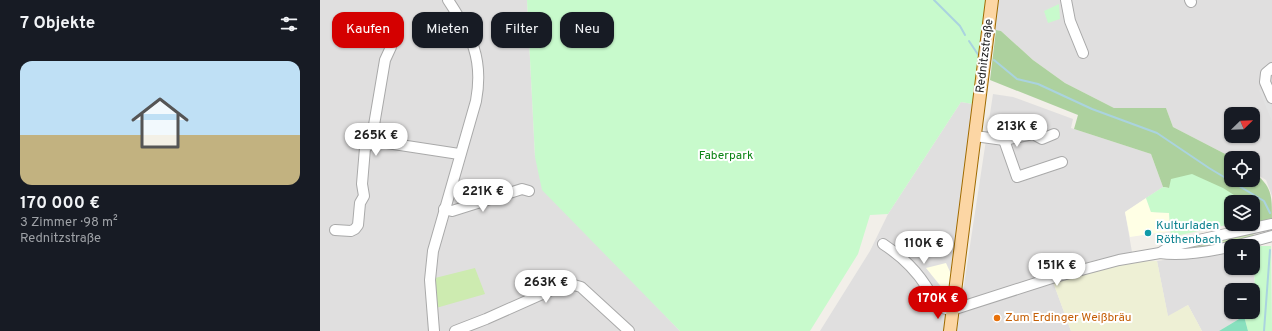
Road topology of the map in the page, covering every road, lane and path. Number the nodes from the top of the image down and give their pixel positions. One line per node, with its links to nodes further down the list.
1 (448, 0): 12 (street)
2 (992, 0): 9 (main road, Rednitzstraße)
3 (1066, 0): 5 (street)
4 (391, 48): 11 (street)
5 (1083, 54)
6 (1272, 68): 7 (street)
7 (1272, 98)
8 (1054, 134): 10 (street)
9 (975, 136): 10 (street); 21 (main road, Rednitzstraße)
10 (1004, 140): 13 (street)
11 (374, 141): 12 (street); 17 (street)
12 (459, 154): 15 (street)
13 (1062, 162)
14 (529, 192): 15 (street)
15 (444, 209): 22 (street)
16 (1272, 224): 20 (street)
17 (335, 230)
18 (1272, 236): 20 (street)
19 (883, 244): 21 (street)
20 (1160, 253): 21 (street)
21 (952, 310): 25 (main road, Rednitzstraße)
22 (434, 331)
23 (455, 331): 24 (street)
24 (629, 331)
25 (950, 331)

